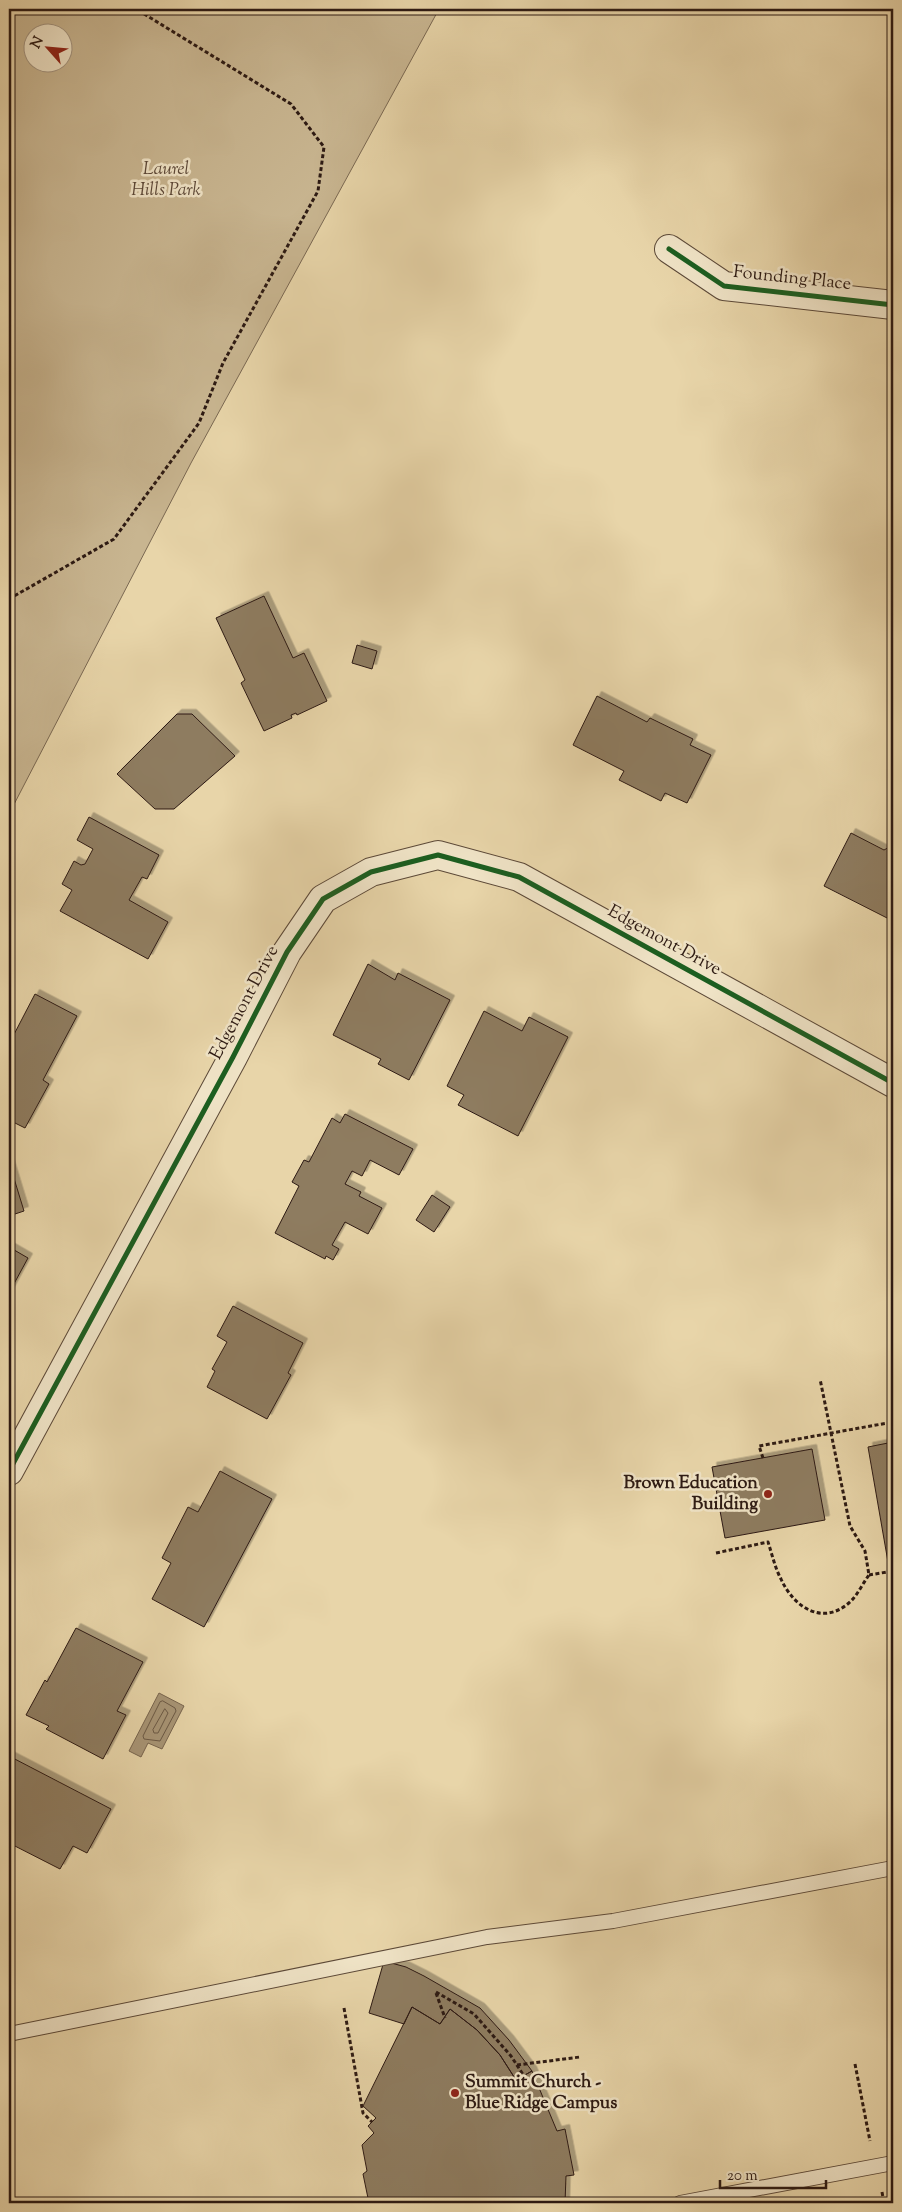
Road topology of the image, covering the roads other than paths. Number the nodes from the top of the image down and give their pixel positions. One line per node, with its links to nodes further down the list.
1 (669, 250): 2 (street, Founding Place)
2 (893, 305)
3 (893, 1083): 4 (street, Edgemont Drive)
4 (9, 1471)
5 (893, 1868): 6 (lane)
6 (9, 2034)
7 (893, 2163): 8 (lane)
8 (680, 2203)

